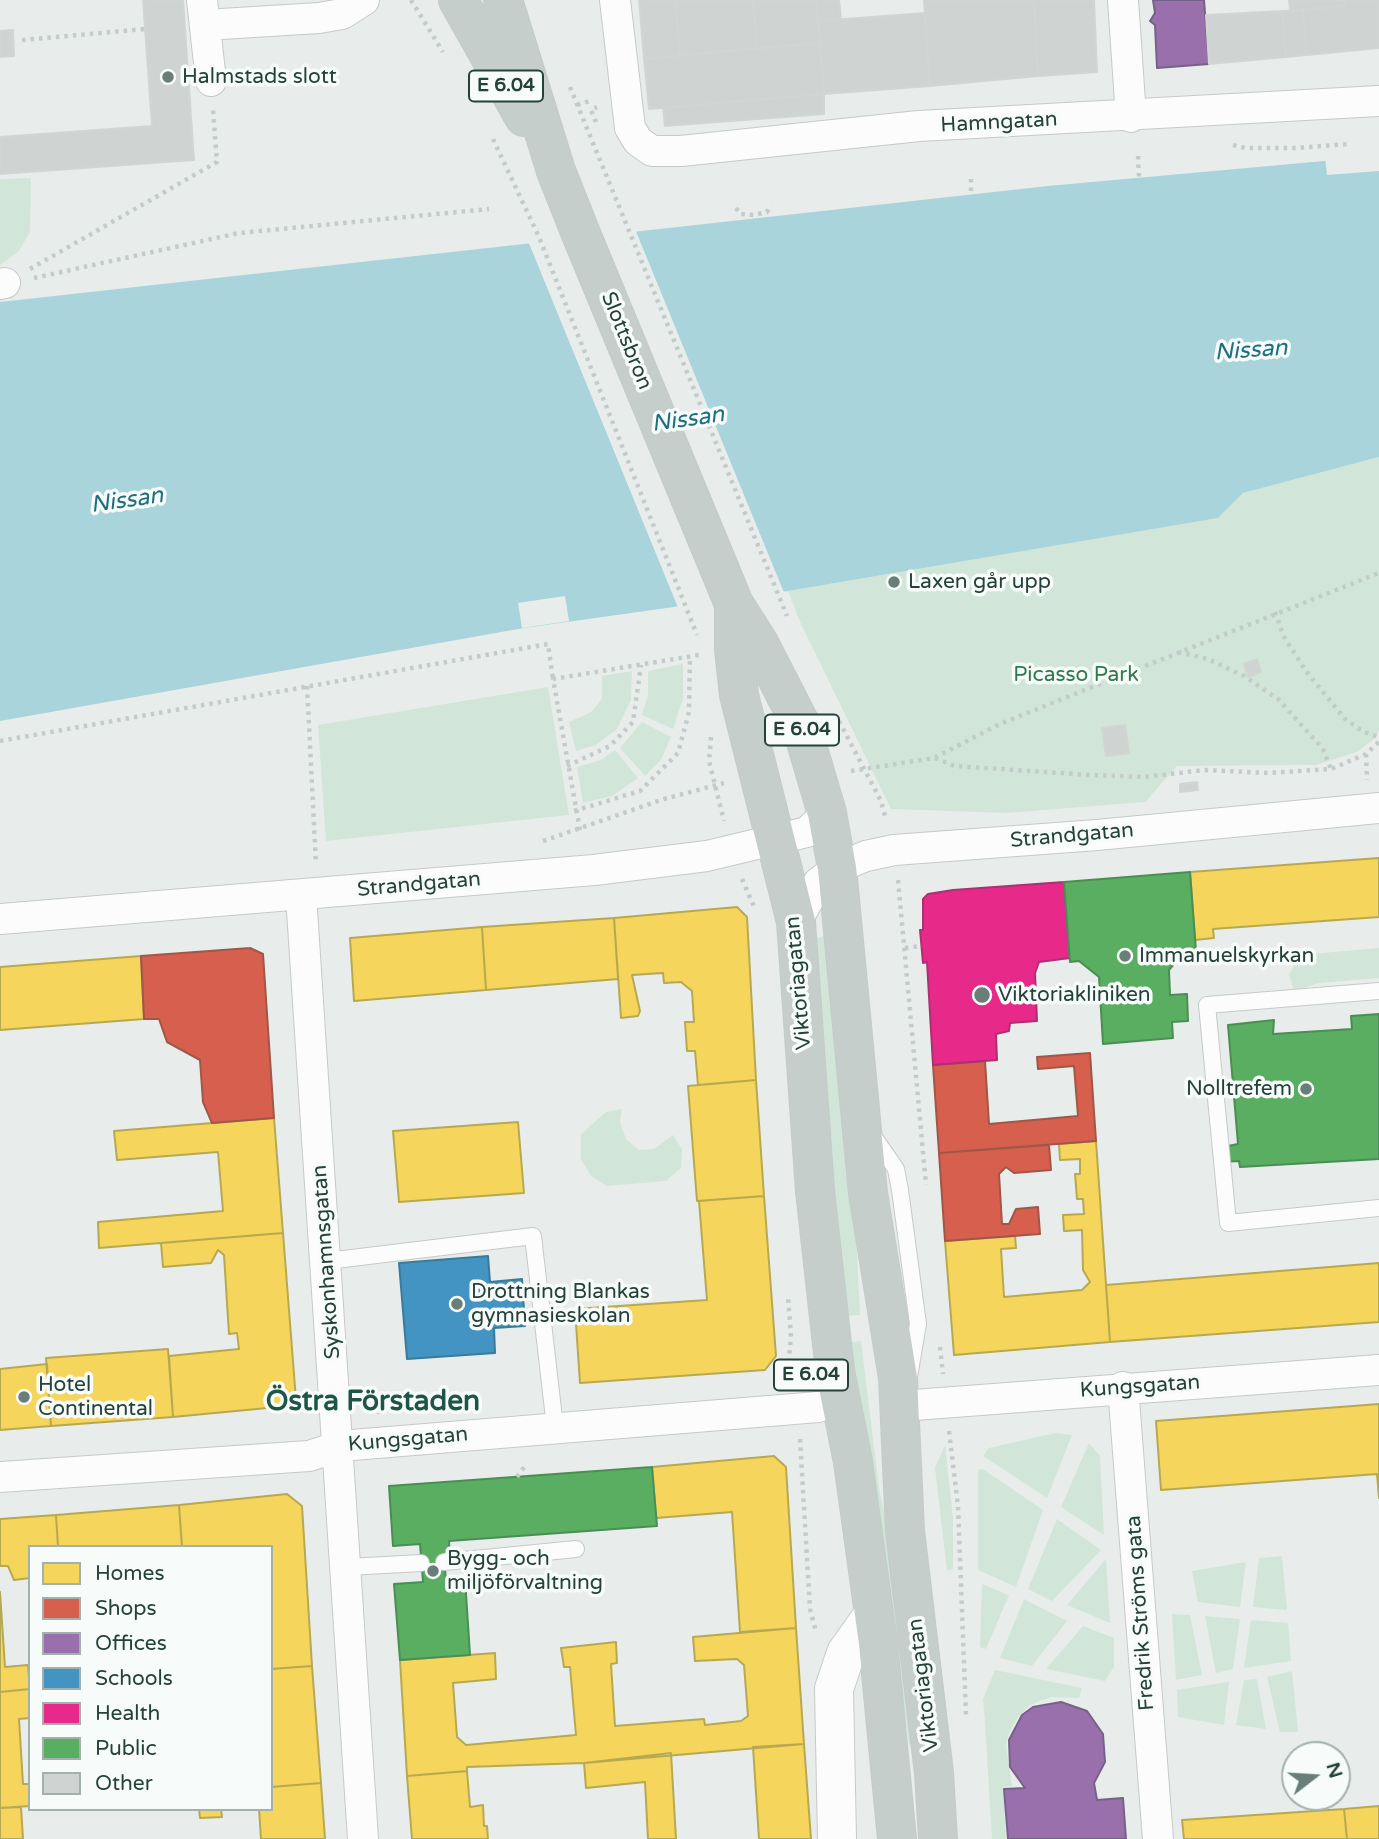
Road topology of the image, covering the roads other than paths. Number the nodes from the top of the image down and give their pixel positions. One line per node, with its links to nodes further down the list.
1 (364, 0): 6 (street)
2 (458, 0): 10 (highway, E 6.04)
3 (503, 0): 10 (highway, E 6.04)
4 (615, 0): 9 (street, Hamngatan)
5 (1124, 0): 9 (street)
6 (203, 12): 7 (street)
7 (211, 81)
8 (1379, 101): 9 (street, Hamngatan)
9 (1131, 117)
10 (556, 171): 11 (highway, Slottsbron / E 6.04)
11 (734, 604): 13 (highway, Viktoriagatan / E 6.04); 13 (highway, Viktoriagatan / E 6.04)
12 (1379, 808): 14 (street, Strandgatan)
13 (803, 829): 14 (highway, Viktoriagatan / E 6.04); 15 (street, Strandgatan); 17 (highway, Viktoriagatan / E 6.04)
14 (837, 868): 17 (street, Strandgatan); 19 (highway, Viktoriagatan / E 6.04)
15 (301, 895): 16 (street, Strandgatan); 23 (street, Syskonhamnsgatan)
16 (0, 919)
17 (796, 922): 20 (highway, Viktoriagatan / E 6.04)
18 (1379, 991): 22 (lane)
19 (860, 1121): 21 (highway, Viktoriagatan / E 6.04); 26 (lane)
20 (815, 1191): 27 (highway, Viktoriagatan / E 6.04); 33 (highway, Viktoriagatan / E 6.04)
21 (868, 1194): 26 (highway, Viktoriagatan / E 6.04); 31 (highway, Viktoriagatan / E 6.04)
22 (1379, 1208)
23 (327, 1261): 28 (lane); 29 (street, Syskonhamnsgatan)
24 (1379, 1370): 25 (street, Kungsgatan)
25 (1123, 1387): 26 (street, Kungsgatan); 42 (street, Fredrik Ströms gata)
26 (901, 1406): 31 (highway, Viktoriagatan / E 6.04)
27 (818, 1407): 28 (street, Kungsgatan); 33 (highway, Viktoriagatan / E 6.04)
28 (555, 1427): 29 (street, Kungsgatan)
29 (340, 1446): 30 (street, Kungsgatan); 36 (street, Syskonhamnsgatan)
30 (0, 1477)
31 (905, 1531): 41 (highway, Viktoriagatan / E 6.04)
32 (576, 1549): 34 (lane)
33 (863, 1552): 37 (highway, Viktoriagatan / E 6.04)
34 (444, 1562)
35 (421, 1563): 36 (lane)
36 (348, 1567): 38 (street, Syskonhamnsgatan)
37 (873, 1615): 39 (street, Viktoriagatan); 40 (highway, Viktoriagatan / E 6.04)
38 (363, 1839)
39 (837, 1839)
40 (897, 1839)
41 (938, 1839)
42 (1158, 1839)

